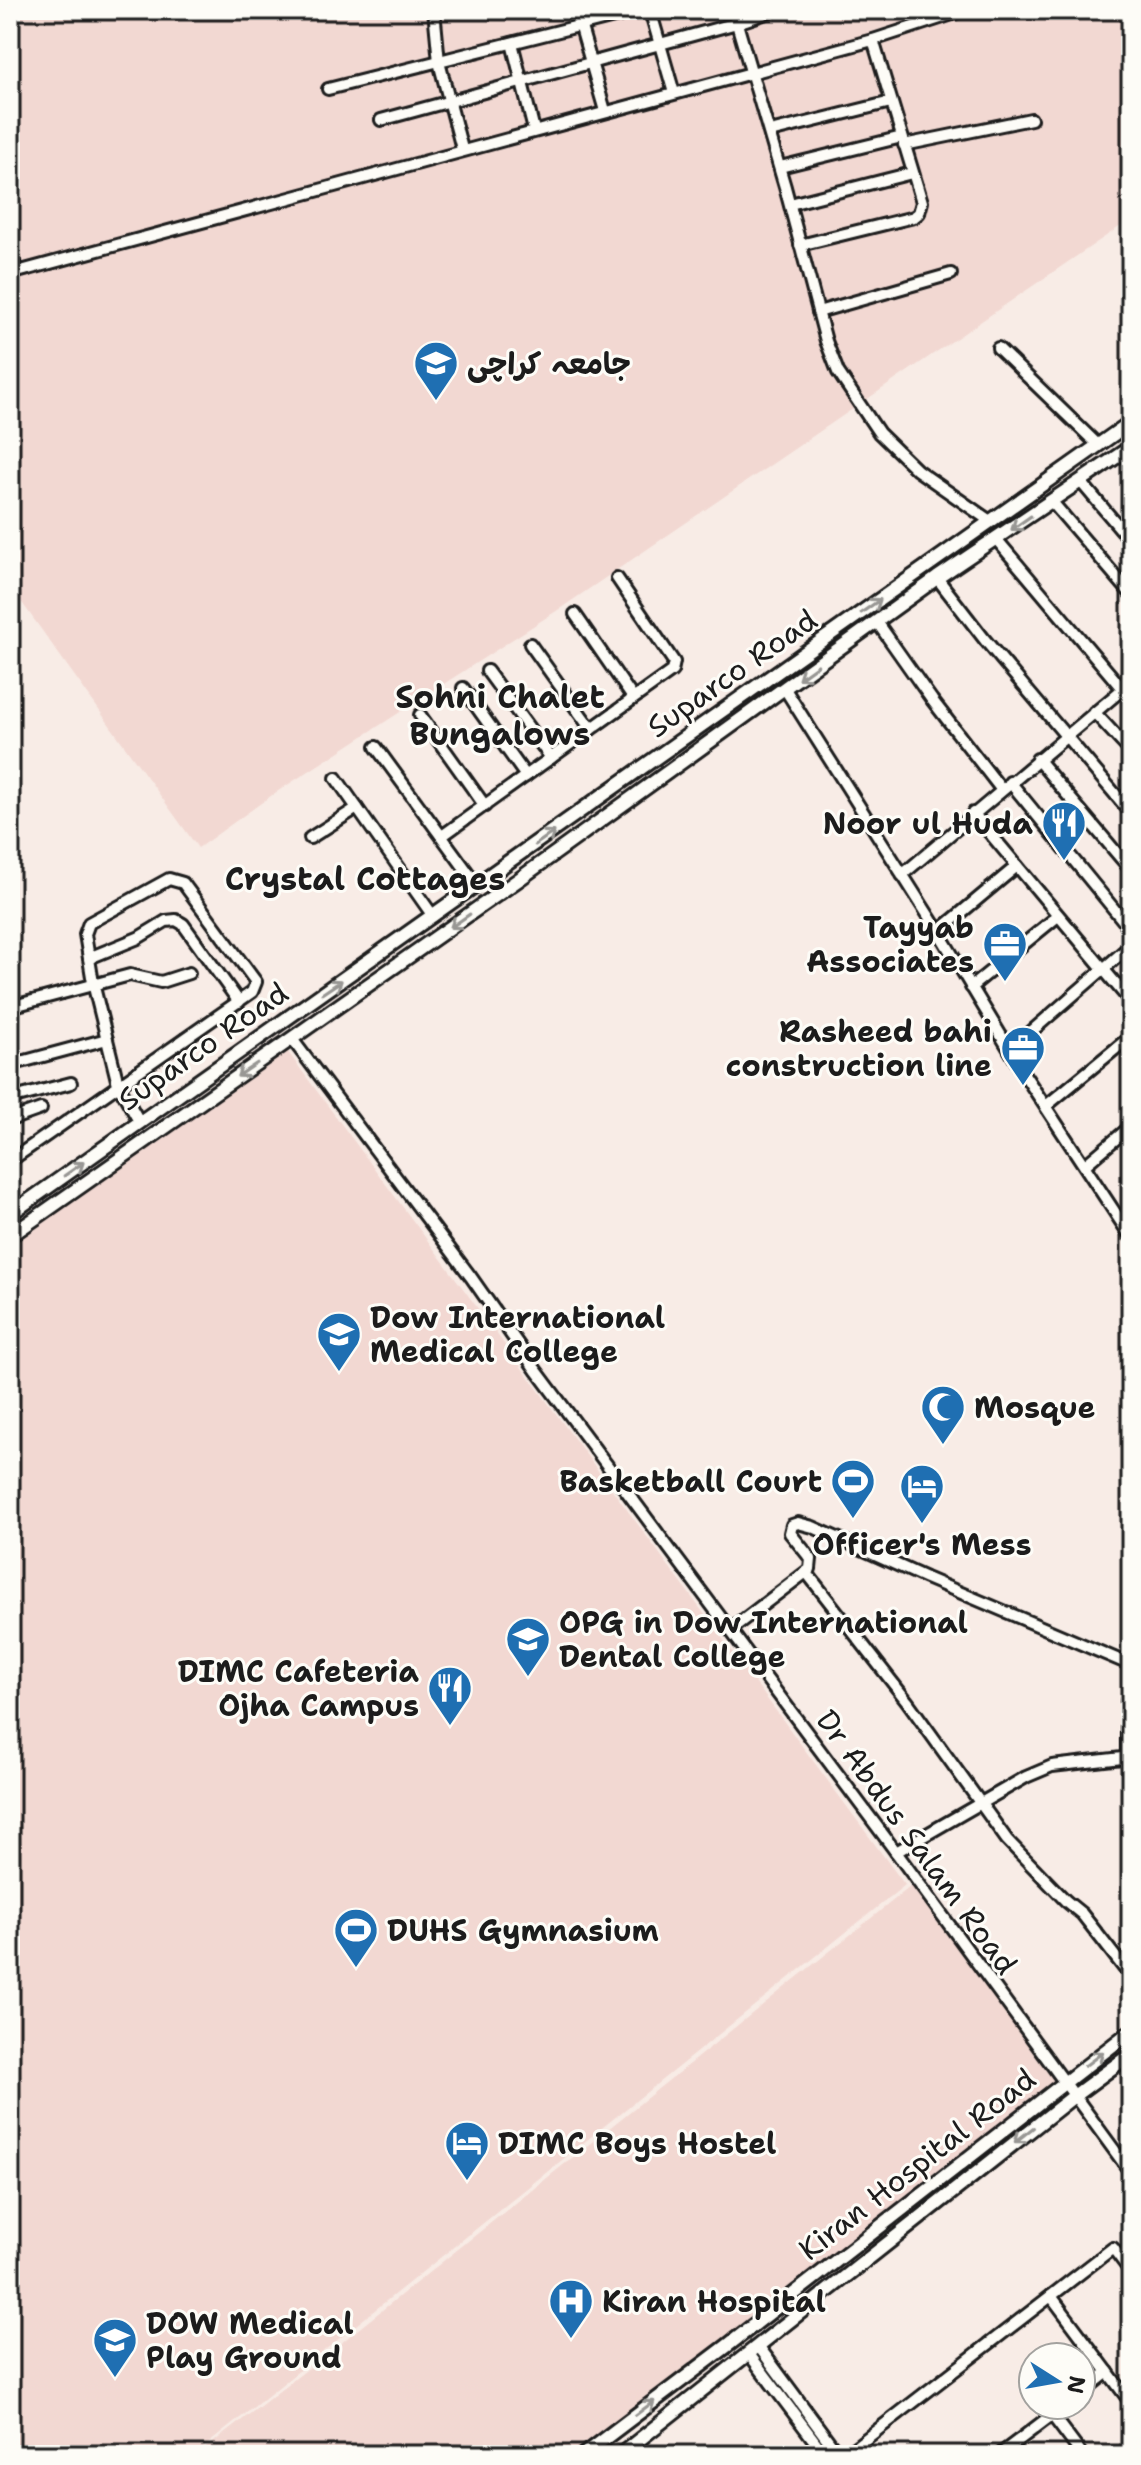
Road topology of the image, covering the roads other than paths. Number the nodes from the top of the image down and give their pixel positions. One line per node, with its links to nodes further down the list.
1 (434, 10): 13 (street)
2 (576, 10): 9 (street)
3 (642, 10): 9 (street)
4 (650, 10): 12 (street)
5 (733, 10): 8 (street)
6 (775, 10): 8 (street)
7 (965, 10): 10 (street)
8 (737, 23): 12 (street); 15 (street)
9 (582, 26): 11 (street); 14 (street)
10 (873, 40): 15 (street); 20 (street)
11 (512, 43): 13 (street); 16 (street)
12 (660, 44): 14 (street); 18 (street)
13 (439, 62): 17 (street); 19 (street)
14 (592, 63): 16 (street); 21 (street)
15 (752, 72): 18 (street); 25 (street)
16 (522, 82): 19 (street); 24 (street)
17 (328, 89)
18 (674, 93): 21 (street)
19 (448, 101): 23 (street); 27 (street)
20 (891, 102): 25 (street); 26 (street)
21 (605, 111): 24 (street)
22 (1031, 119): 26 (street)
23 (381, 120)
24 (534, 130): 27 (street)
25 (770, 132): 28 (street)
26 (903, 141): 28 (street); 29 (street)
27 (462, 149): 33 (street)
28 (780, 167): 30 (street)
29 (912, 173): 30 (street); 31 (street)
30 (790, 204): 31 (street)
31 (800, 245): 35 (street)
32 (10, 250): 33 (street)
33 (13, 273)
34 (951, 274): 35 (street)
35 (818, 312): 43 (street)
36 (998, 348): 38 (street)
37 (1131, 422): 38 (main road, Suparco Road)
38 (1098, 445): 40 (main road, Suparco Road)
39 (1131, 447): 41 (main road, Suparco Road)
40 (1076, 462): 41 (main road); 43 (main road, Suparco Road)
41 (1084, 480): 42 (main road, Suparco Road); 45 (street)
42 (1052, 502): 44 (main road, Suparco Road, one-way to 44); 50 (street)
43 (990, 521): 48 (main road, Suparco Road)
44 (997, 540): 47 (main road, Suparco Road); 55 (street)
45 (1131, 541)
46 (617, 578): 58 (street)
47 (937, 578): 49 (main road, Suparco Road); 63 (street)
48 (911, 579): 49 (main road); 75 (main road, Suparco Road, one-way to 48)
49 (920, 591): 52 (main road, Suparco Road)
50 (1131, 594)
51 (575, 614): 58 (street)
52 (877, 622): 57 (main road, Suparco Road, one-way to 57); 70 (street)
53 (530, 644): 62 (street)
54 (487, 671): 66 (street)
55 (1127, 685): 59 (street); 60 (street)
56 (463, 688): 68 (street)
57 (785, 689): 77 (main road, Suparco Road); 81 (street)
58 (633, 698): 62 (street)
59 (1131, 699)
60 (1094, 712): 63 (street); 65 (street)
61 (420, 715): 71 (street)
62 (591, 729): 66 (street)
63 (1065, 736): 67 (street); 74 (street)
64 (376, 747): 76 (street)
65 (1131, 752)
66 (551, 758): 68 (street)
67 (1037, 759): 70 (street); 80 (street)
68 (526, 776): 71 (street)
69 (336, 778): 72 (street)
70 (1005, 786): 73 (street); 85 (street)
71 (485, 806): 76 (street)
72 (357, 808): 78 (street); 83 (street)
73 (973, 813): 79 (street); 81 (street)
74 (1131, 813)
75 (567, 823): 77 (main road); 82 (main road, Suparco Road, one-way to 75)
76 (442, 836): 82 (street)
77 (577, 836): 98 (main road, Suparco Road, one-way to 98)
78 (310, 838)
79 (1017, 866): 84 (street); 86 (street)
80 (1131, 870)
81 (902, 875): 86 (street)
82 (477, 885): 83 (main road, Suparco Road)
83 (433, 916): 104 (main road, Suparco Road, one-way to 83)
84 (1058, 916): 89 (street); 92 (street)
85 (1131, 930)
86 (938, 932): 92 (street)
87 (1131, 945): 89 (street)
88 (89, 958): 91 (street); 93 (street); 93 (street)
89 (1104, 968): 94 (street); 99 (street)
90 (189, 973): 91 (street)
91 (93, 983): 95 (street); 97 (street)
92 (971, 987): 99 (street)
93 (239, 1002): 102 (street)
94 (1131, 1002)
95 (10, 1007)
96 (1131, 1036): 105 (street)
97 (107, 1039): 100 (street); 102 (street)
98 (292, 1039): 107 (main road, Suparco Road, one-way to 107); 119 (street, Dr Abdus Salam Road)
99 (1010, 1050): 105 (street)
100 (10, 1065)
101 (71, 1083): 103 (street)
102 (118, 1084): 109 (street); 111 (street)
103 (10, 1099)
104 (168, 1104): 107 (main road); 109 (main road, Suparco Road)
105 (1046, 1106): 112 (street)
106 (41, 1109): 108 (street)
107 (178, 1117): 116 (main road, Suparco Road)
108 (10, 1120)
109 (140, 1123): 114 (main road, Suparco Road, one-way to 109)
110 (1131, 1126): 112 (street)
111 (10, 1161)
112 (1085, 1165): 115 (street)
113 (1131, 1209): 115 (street)
114 (10, 1214)
115 (1120, 1218): 117 (street)
116 (10, 1236)
117 (1131, 1237)
118 (807, 1573): 119 (street); 120 (street); 123 (street)
119 (730, 1630): 124 (street, Dr Abdus Salam Road)
120 (1131, 1665)
121 (1131, 1684): 122 (street)
122 (1129, 1757): 123 (street)
123 (982, 1803): 124 (street); 125 (street)
124 (896, 1852): 128 (street, Dr Abdus Salam Road)
125 (1131, 1977)
126 (1131, 2031): 128 (main road, Kiran Hospital Road, one-way to 126)
127 (1131, 2054): 129 (main road, Kiran Hospital Road)
128 (1063, 2083): 129 (street, Dr Abdus Salam Road); 132 (main road, Kiran Hospital Road)
129 (1074, 2096): 130 (street, Dr Abdus Salam Road); 133 (main road, Kiran Hospital Road, one-way to 133)
130 (1131, 2173)
131 (1131, 2272): 134 (street)
132 (815, 2275): 133 (main road); 142 (main road, Kiran Hospital Road, one-way to 132)
133 (826, 2292): 135 (main road, Kiran Hospital Road)
134 (1051, 2296): 136 (street); 145 (street)
135 (754, 2350): 139 (street); 143 (main road, Kiran Hospital Road)
136 (1108, 2372): 137 (street); 138 (street)
137 (1097, 2381)
138 (1131, 2403)
139 (795, 2406): 144 (street); 145 (street)
140 (1044, 2421): 146 (street)
141 (1056, 2421): 147 (street)
142 (583, 2455)
143 (620, 2455)
144 (825, 2455)
145 (842, 2455)
146 (999, 2455)
147 (1082, 2455)

